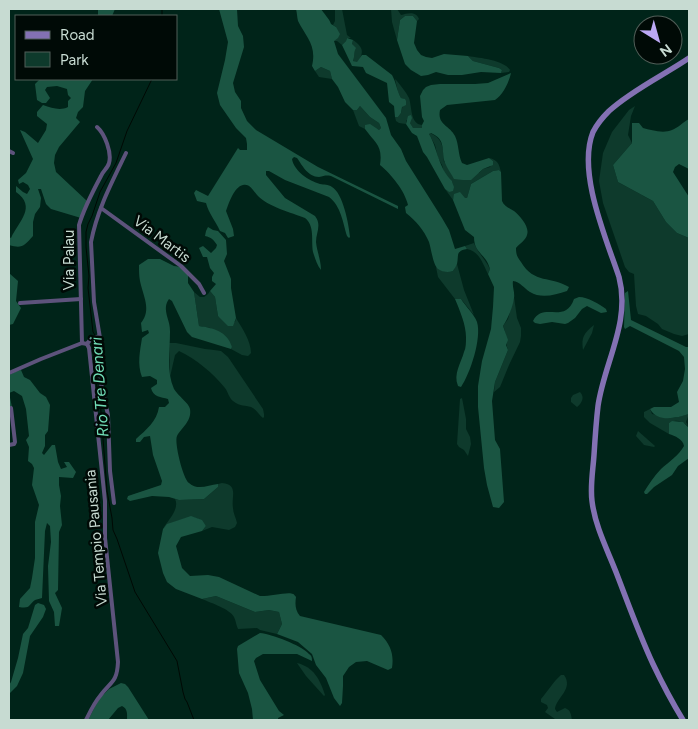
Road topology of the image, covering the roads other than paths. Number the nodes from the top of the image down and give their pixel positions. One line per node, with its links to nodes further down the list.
1 (689, 58): 17 (main road)
2 (97, 127): 6 (street, Via Palau)
3 (126, 153): 4 (street)
4 (101, 208): 5 (street, Via Martis); 8 (street)
5 (204, 293)
6 (81, 299): 7 (street); 9 (street, Via Palau)
7 (20, 303)
8 (99, 336): 9 (street); 11 (street)
9 (85, 344): 10 (street, Via Tempio Pausania); 12 (street)
10 (91, 369): 11 (street); 16 (street, Via Tempio Pausania)
11 (100, 369): 15 (street)
12 (9, 373)
13 (11, 408): 14 (street)
14 (9, 445)
15 (114, 503)
16 (86, 720)
17 (683, 720)

